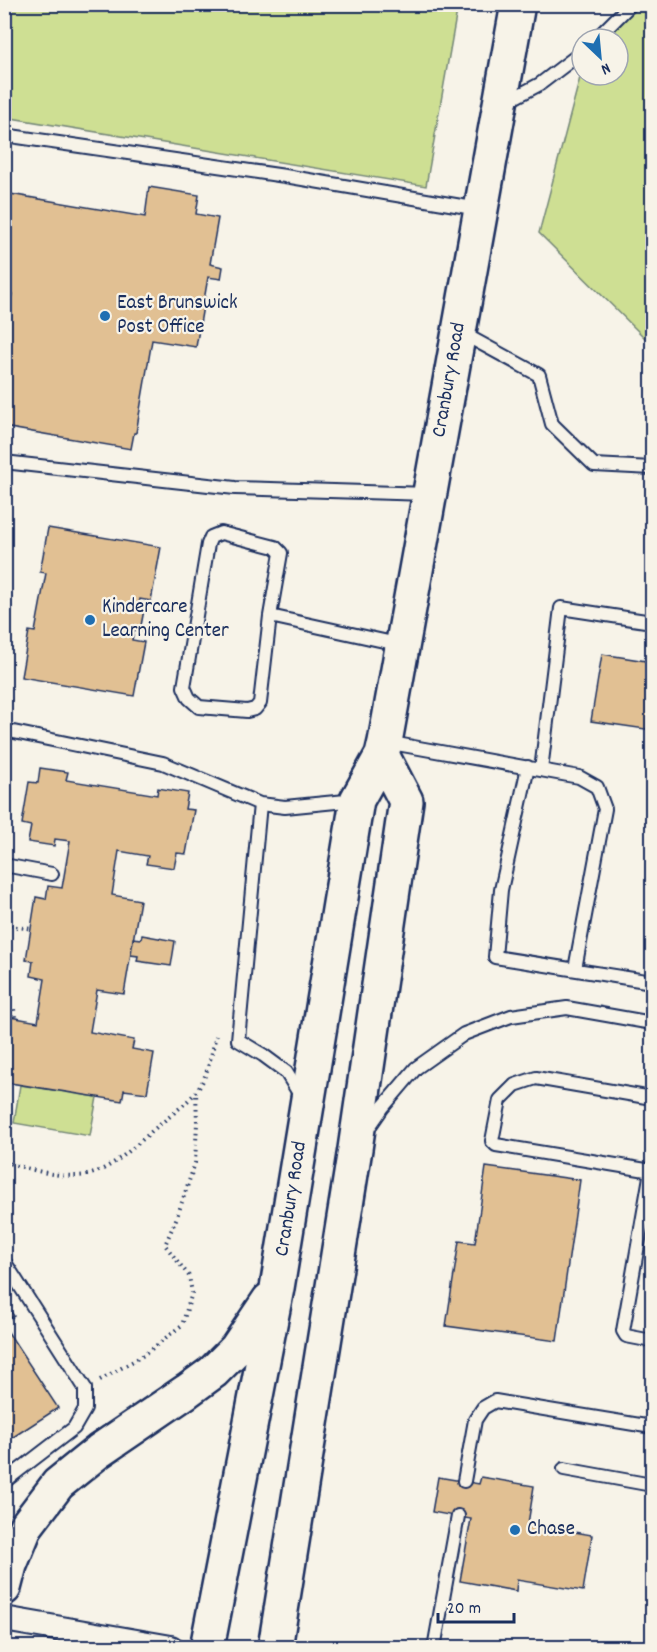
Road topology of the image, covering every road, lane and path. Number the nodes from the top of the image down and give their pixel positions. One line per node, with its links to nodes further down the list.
1 (518, 4): 5 (main road, Cranbury Road)
2 (631, 4): 3 (lane)
3 (608, 27)
4 (570, 61): 5 (lane)
5 (499, 105): 7 (main road, Cranbury Road)
6 (4, 135): 7 (lane)
7 (480, 209): 8 (main road, Cranbury Road)
8 (459, 332): 10 (lane); 11 (main road, Cranbury Road)
9 (4, 462): 11 (lane)
10 (652, 468)
11 (430, 494): 14 (main road, Cranbury Road)
12 (270, 616): 12 (lane); 14 (lane)
13 (652, 622): 18 (lane)
14 (403, 646): 16 (main road, Cranbury Road)
15 (4, 730): 20 (lane)
16 (384, 748): 17 (lane); 19 (main road, Cranbury Road); 34 (main road)
17 (528, 767): 18 (lane); 25 (lane)
18 (541, 770): 25 (lane)
19 (357, 800): 20 (lane); 33 (main road, Cranbury Road)
20 (260, 804): 33 (lane)
21 (4, 865): 22 (lane)
22 (52, 874)
23 (4, 925): 24 (path)
24 (31, 929)
25 (575, 969): 26 (lane)
26 (652, 982)
27 (4, 1005): 28 (path)
28 (15, 1018)
29 (652, 1023): 34 (lane)
30 (216, 1036): 31 (path)
31 (196, 1092): 35 (path); 40 (path)
32 (652, 1098): 36 (lane)
33 (307, 1106): 38 (main road, Cranbury Road)
34 (355, 1149): 51 (main road)
35 (4, 1162)
36 (652, 1171): 39 (lane)
37 (4, 1261): 40 (lane)
38 (277, 1288): 47 (main road); 50 (main road, Cranbury Road)
39 (652, 1341)
40 (85, 1388): 44 (lane)
41 (652, 1427): 43 (lane)
42 (564, 1469): 45 (lane)
43 (464, 1481)
44 (4, 1482)
45 (652, 1485)
46 (458, 1516): 52 (lane)
47 (4, 1588)
48 (4, 1619): 49 (street)
49 (171, 1647)
50 (207, 1647)
51 (275, 1647)
52 (434, 1647)

